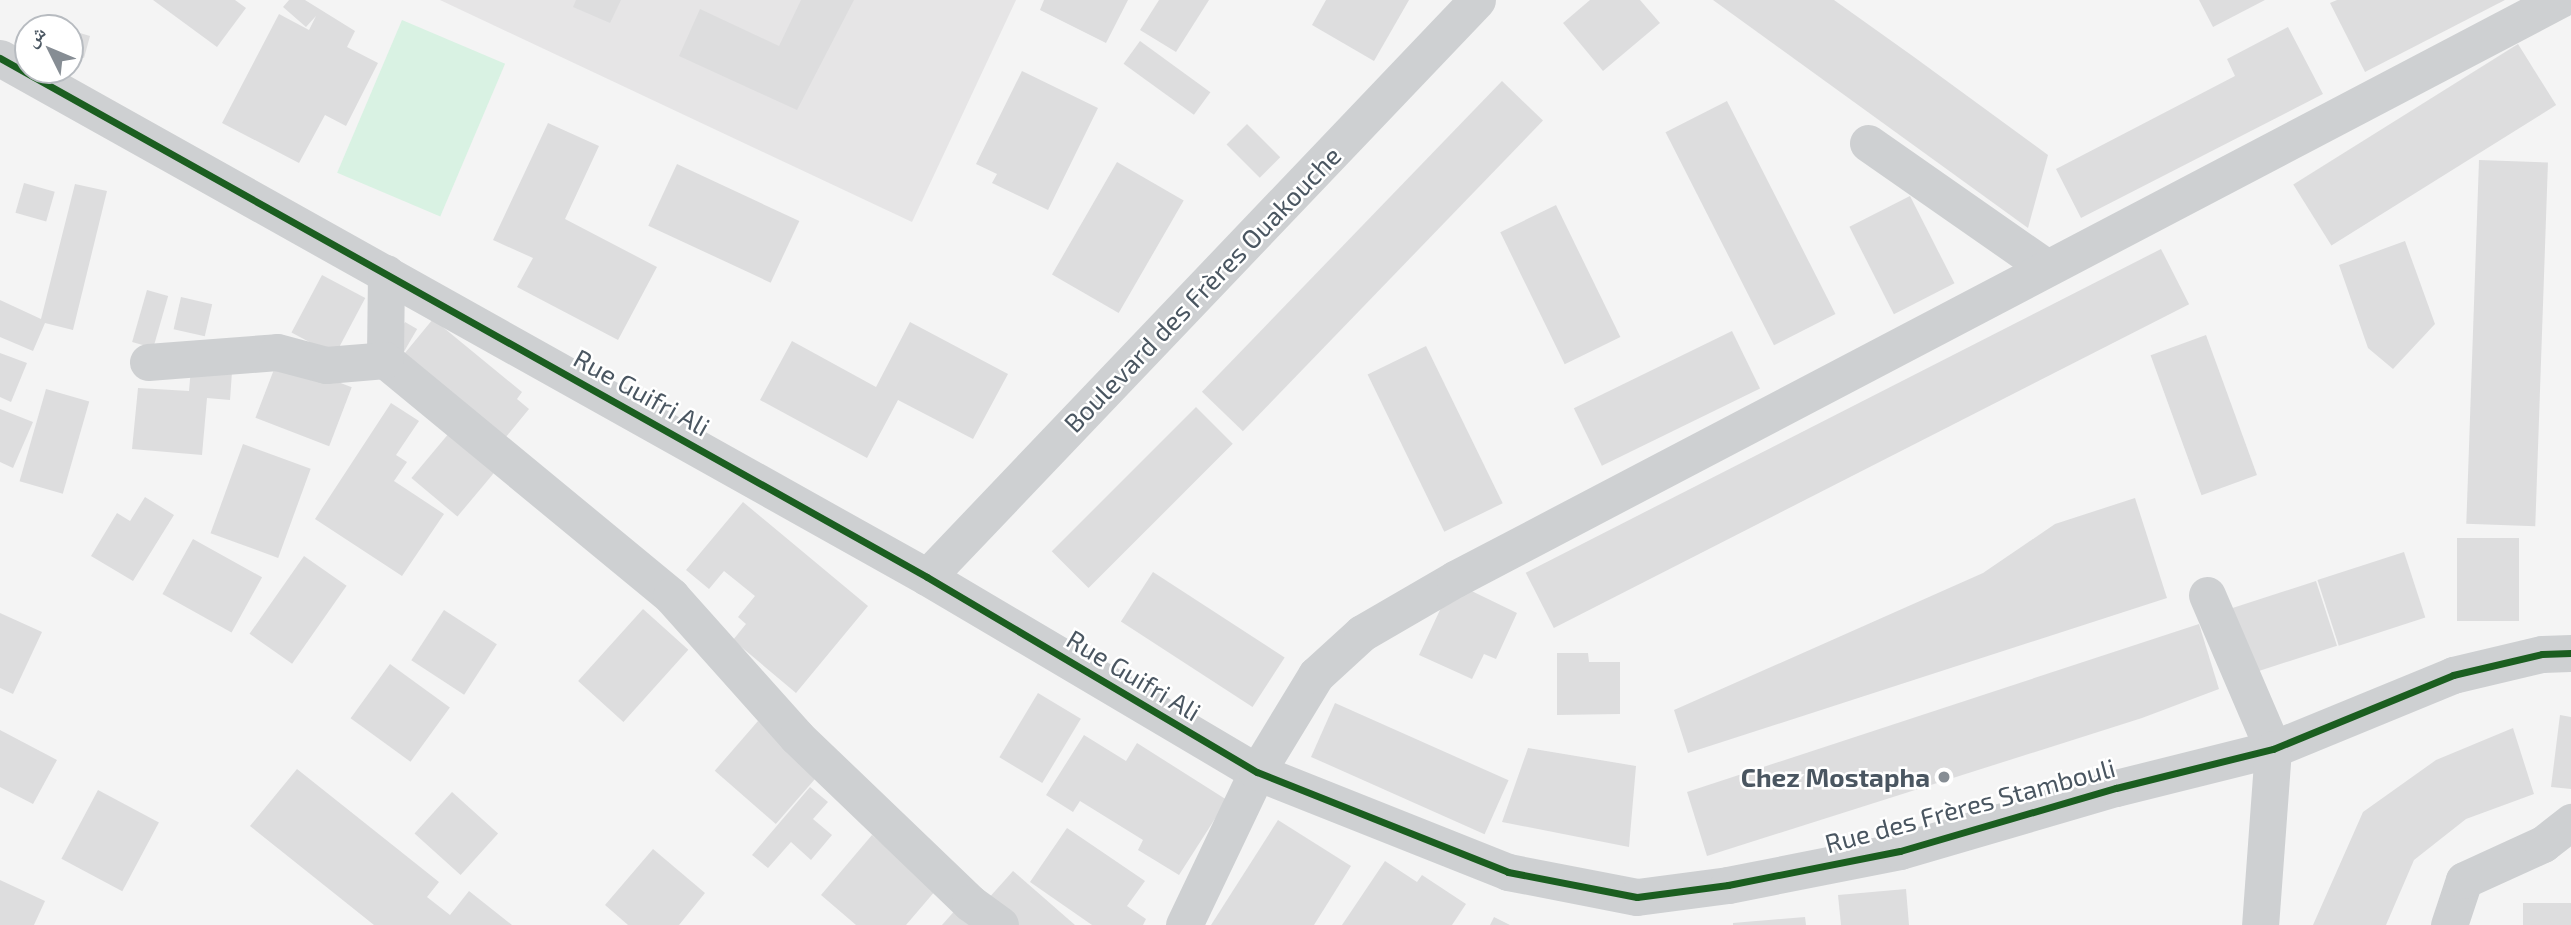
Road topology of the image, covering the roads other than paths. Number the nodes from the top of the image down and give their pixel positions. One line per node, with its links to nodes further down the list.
1 (1477, 0): 9 (street, Boulevard des Frères Ouakouche)
2 (2558, 0): 5 (street)
3 (0, 58): 6 (street, Rue Guifri Ali)
4 (1868, 143): 5 (street)
5 (2047, 268): 13 (street)
6 (386, 272): 7 (street); 9 (street, Rue Guifri Ali)
7 (386, 359): 8 (street); 17 (street)
8 (148, 362)
9 (927, 577): 13 (street, Rue Guifri Ali)
10 (2207, 595): 12 (street)
11 (2571, 653): 12 (street, Rue des Frères Stambouli)
12 (2273, 749): 16 (street, Rue des Frères Stambouli); 19 (street)
13 (1258, 772): 16 (street, Rue des Frères Stambouli); 18 (street)
14 (2571, 822): 15 (street)
15 (2557, 850): 20 (street)
16 (1637, 911)
17 (1000, 925)
18 (1184, 925)
19 (2260, 925)
20 (2449, 925)

